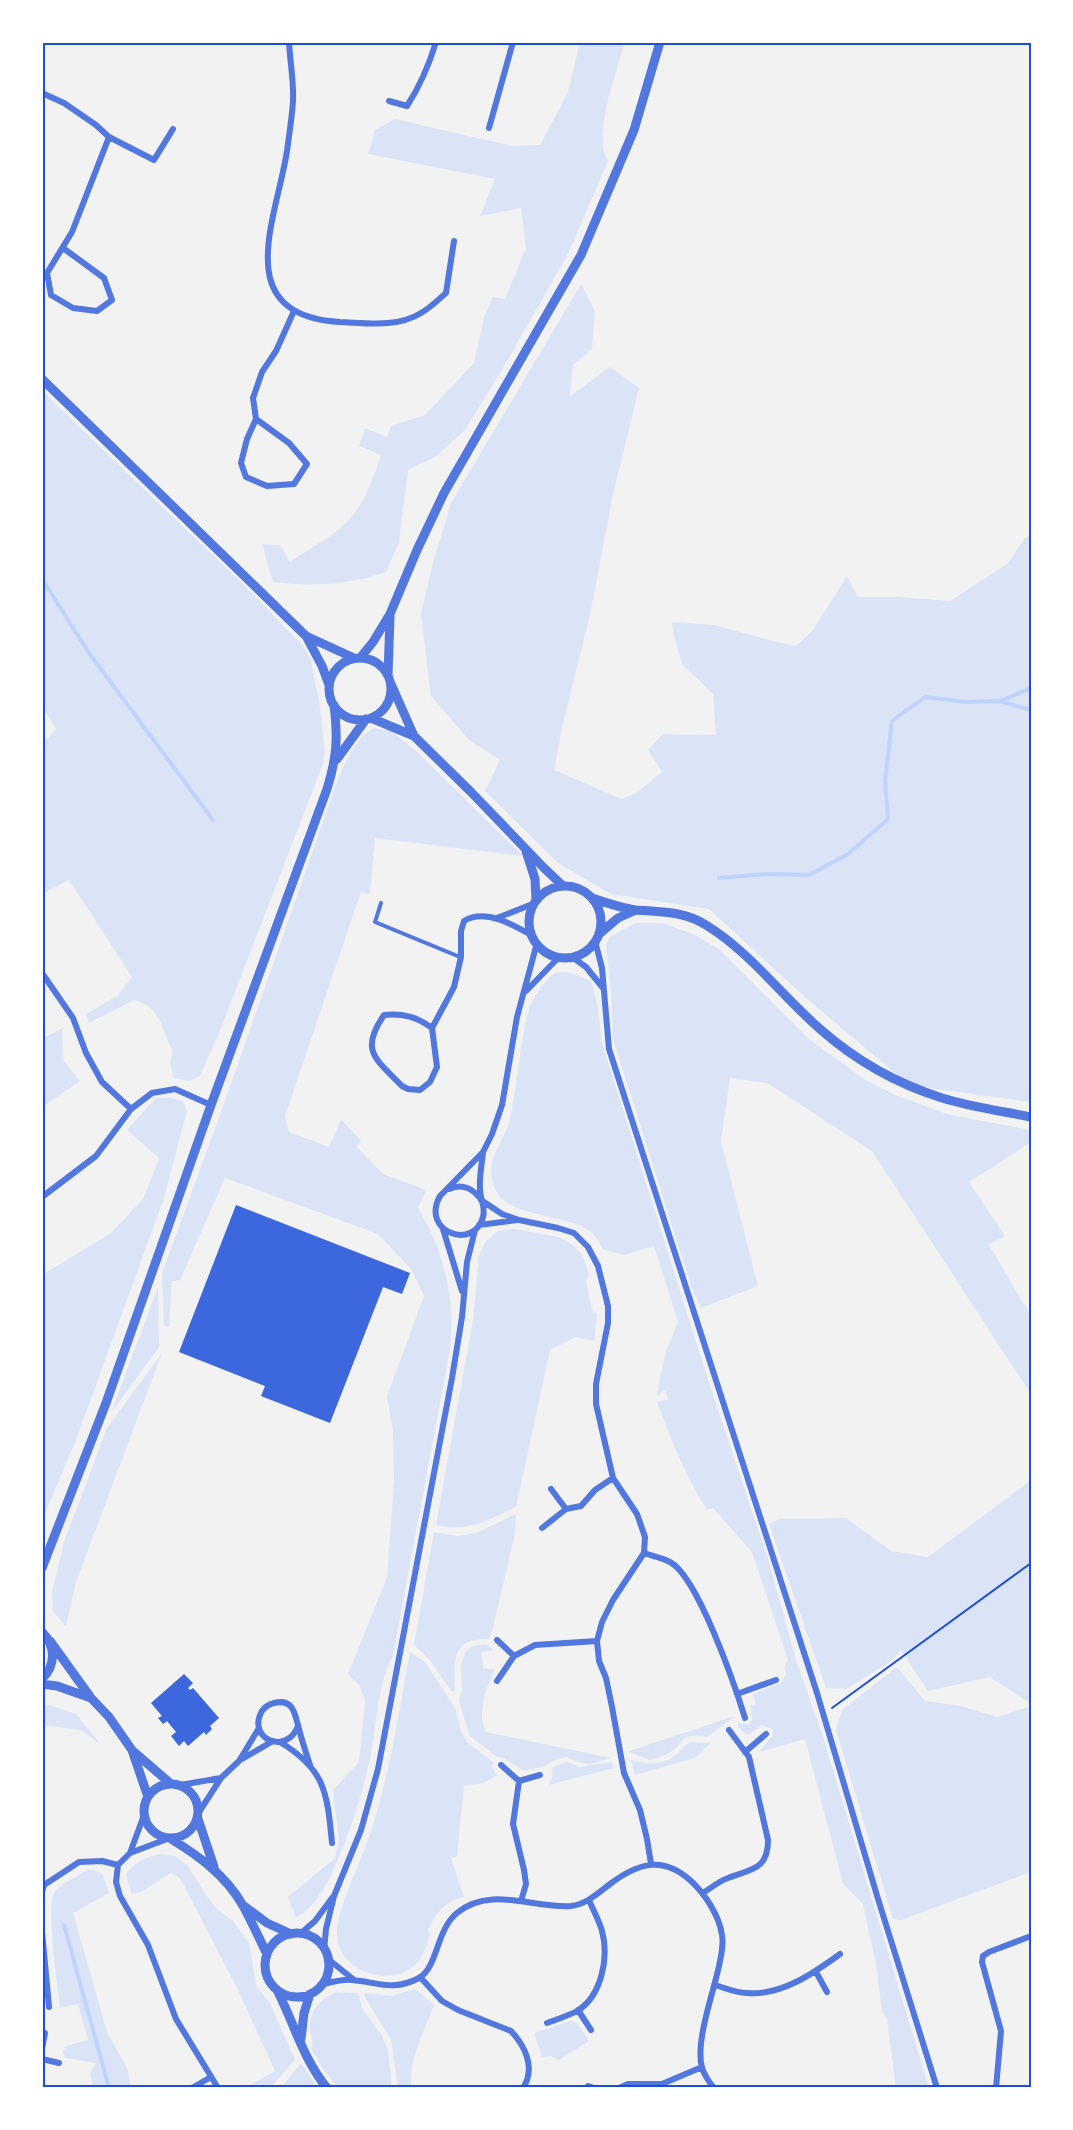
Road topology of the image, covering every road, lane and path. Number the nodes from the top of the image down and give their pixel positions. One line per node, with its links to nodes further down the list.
1 (289, 42): 12 (street)
2 (436, 42): 6 (street)
3 (513, 42): 7 (street)
4 (660, 42): 15 (street)
5 (42, 93): 9 (street)
6 (389, 101)
7 (489, 128)
8 (173, 129): 9 (street)
9 (109, 137): 11 (street)
10 (454, 241): 12 (street)
11 (63, 248): 11 (street)
12 (294, 311): 14 (street)
13 (42, 379): 16 (street)
14 (256, 419): 14 (street)
15 (390, 614): 17 (street); 18 (street)
16 (306, 636): 17 (street); 19 (street)
17 (357, 658): 18 (street); 19 (street)
18 (390, 679): 21 (street); 22 (street)
19 (329, 685): 20 (street)
20 (334, 705): 21 (street); 23 (street)
21 (368, 719): 22 (street); 23 (street)
22 (414, 736): 24 (street)
23 (336, 761): 40 (street)
24 (522, 843): 25 (street); 27 (street)
25 (563, 886): 26 (street); 27 (street)
26 (592, 898): 29 (street); 31 (street)
27 (536, 902): 30 (street); 32 (street)
28 (381, 903): 33 (lane)
29 (636, 910): 31 (street); 42 (street)
30 (496, 918): 32 (street); 33 (street)
31 (597, 938): 35 (street); 37 (street)
32 (535, 939): 34 (street); 38 (street)
33 (461, 957): 39 (street)
34 (559, 957): 35 (street); 38 (street)
35 (572, 957): 37 (street)
36 (42, 973): 41 (street)
37 (603, 988): 70 (street)
38 (524, 994): 43 (street)
39 (432, 1028): 39 (street)
40 (211, 1105): 41 (street); 57 (street)
41 (131, 1109): 45 (street)
42 (1031, 1117)
43 (483, 1152): 44 (street); 46 (street)
44 (445, 1191): 46 (street); 49 (street)
45 (42, 1197)
46 (481, 1199): 47 (street); 48 (street)
47 (519, 1220): 48 (street); 51 (street)
48 (477, 1227): 49 (street); 50 (street)
49 (443, 1228): 50 (street)
50 (463, 1294): 97 (street)
51 (613, 1478): 53 (street); 55 (street)
52 (551, 1489): 53 (street)
53 (566, 1509): 54 (street)
54 (542, 1528)
55 (644, 1553): 62 (street); 68 (street)
56 (1031, 1563): 70 (path)
57 (43, 1566): 58 (street)
58 (42, 1578)
59 (42, 1632): 61 (street)
60 (497, 1640): 63 (street)
61 (50, 1641): 64 (street); 69 (street)
62 (597, 1641): 63 (street); 93 (street)
63 (514, 1656): 66 (street)
64 (42, 1679)
65 (776, 1680): 68 (street)
66 (497, 1681)
67 (42, 1684): 69 (street)
68 (737, 1694): 71 (street)
69 (91, 1698): 77 (street)
70 (823, 1715): 132 (street)
71 (746, 1718)
72 (298, 1726): 73 (street); 76 (street); 80 (street)
73 (259, 1728): 76 (street); 79 (street)
74 (729, 1730): 78 (street)
75 (766, 1734): 78 (street)
76 (276, 1742): 79 (street); 80 (street)
77 (132, 1750): 85 (street); 86 (street)
78 (745, 1752): 96 (street)
79 (239, 1761): 83 (street)
80 (310, 1765): 90 (street)
81 (501, 1765): 84 (street)
82 (540, 1775): 84 (street)
83 (221, 1778): 85 (street); 88 (street)
84 (519, 1781): 99 (street)
85 (176, 1785): 86 (street); 88 (street)
86 (148, 1797): 87 (street)
87 (144, 1815): 89 (street); 91 (street)
88 (198, 1815): 89 (street); 94 (street)
89 (169, 1839): 91 (street); 94 (street)
90 (332, 1843)
91 (130, 1853): 92 (street)
92 (118, 1864): 95 (street); 125 (street)
93 (651, 1864): 96 (street); 98 (street)
94 (214, 1869): 100 (street)
95 (42, 1892)
96 (703, 1893): 111 (street)
97 (334, 1896): 102 (street); 105 (street)
98 (589, 1900): 99 (street); 116 (street)
99 (521, 1901): 108 (street)
100 (242, 1904): 102 (street); 104 (street)
101 (42, 1931): 115 (street)
102 (296, 1934): 104 (street); 105 (street)
103 (1031, 1936): 133 (street)
104 (267, 1954): 112 (street)
105 (326, 1954): 109 (street); 110 (street)
106 (840, 1954): 107 (street)
107 (816, 1972): 111 (street); 113 (street)
108 (420, 1977): 109 (street); 129 (street)
109 (354, 1980): 110 (street)
110 (321, 1985): 114 (street)
111 (715, 1985): 124 (street)
112 (277, 1990): 114 (street); 120 (street)
113 (827, 1992)
114 (310, 1994): 120 (street)
115 (50, 2007)
116 (578, 2010): 117 (street); 118 (street)
117 (547, 2023)
118 (591, 2030)
119 (45, 2033): 121 (street)
120 (301, 2044): 128 (street)
121 (42, 2049)
122 (42, 2059): 123 (street)
123 (59, 2063)
124 (702, 2067): 130 (street); 131 (street)
125 (211, 2077): 126 (street); 127 (street)
126 (192, 2088)
127 (218, 2088)
128 (327, 2088)
129 (523, 2088)
130 (619, 2088)
131 (714, 2088)
132 (937, 2088)
133 (996, 2088)

